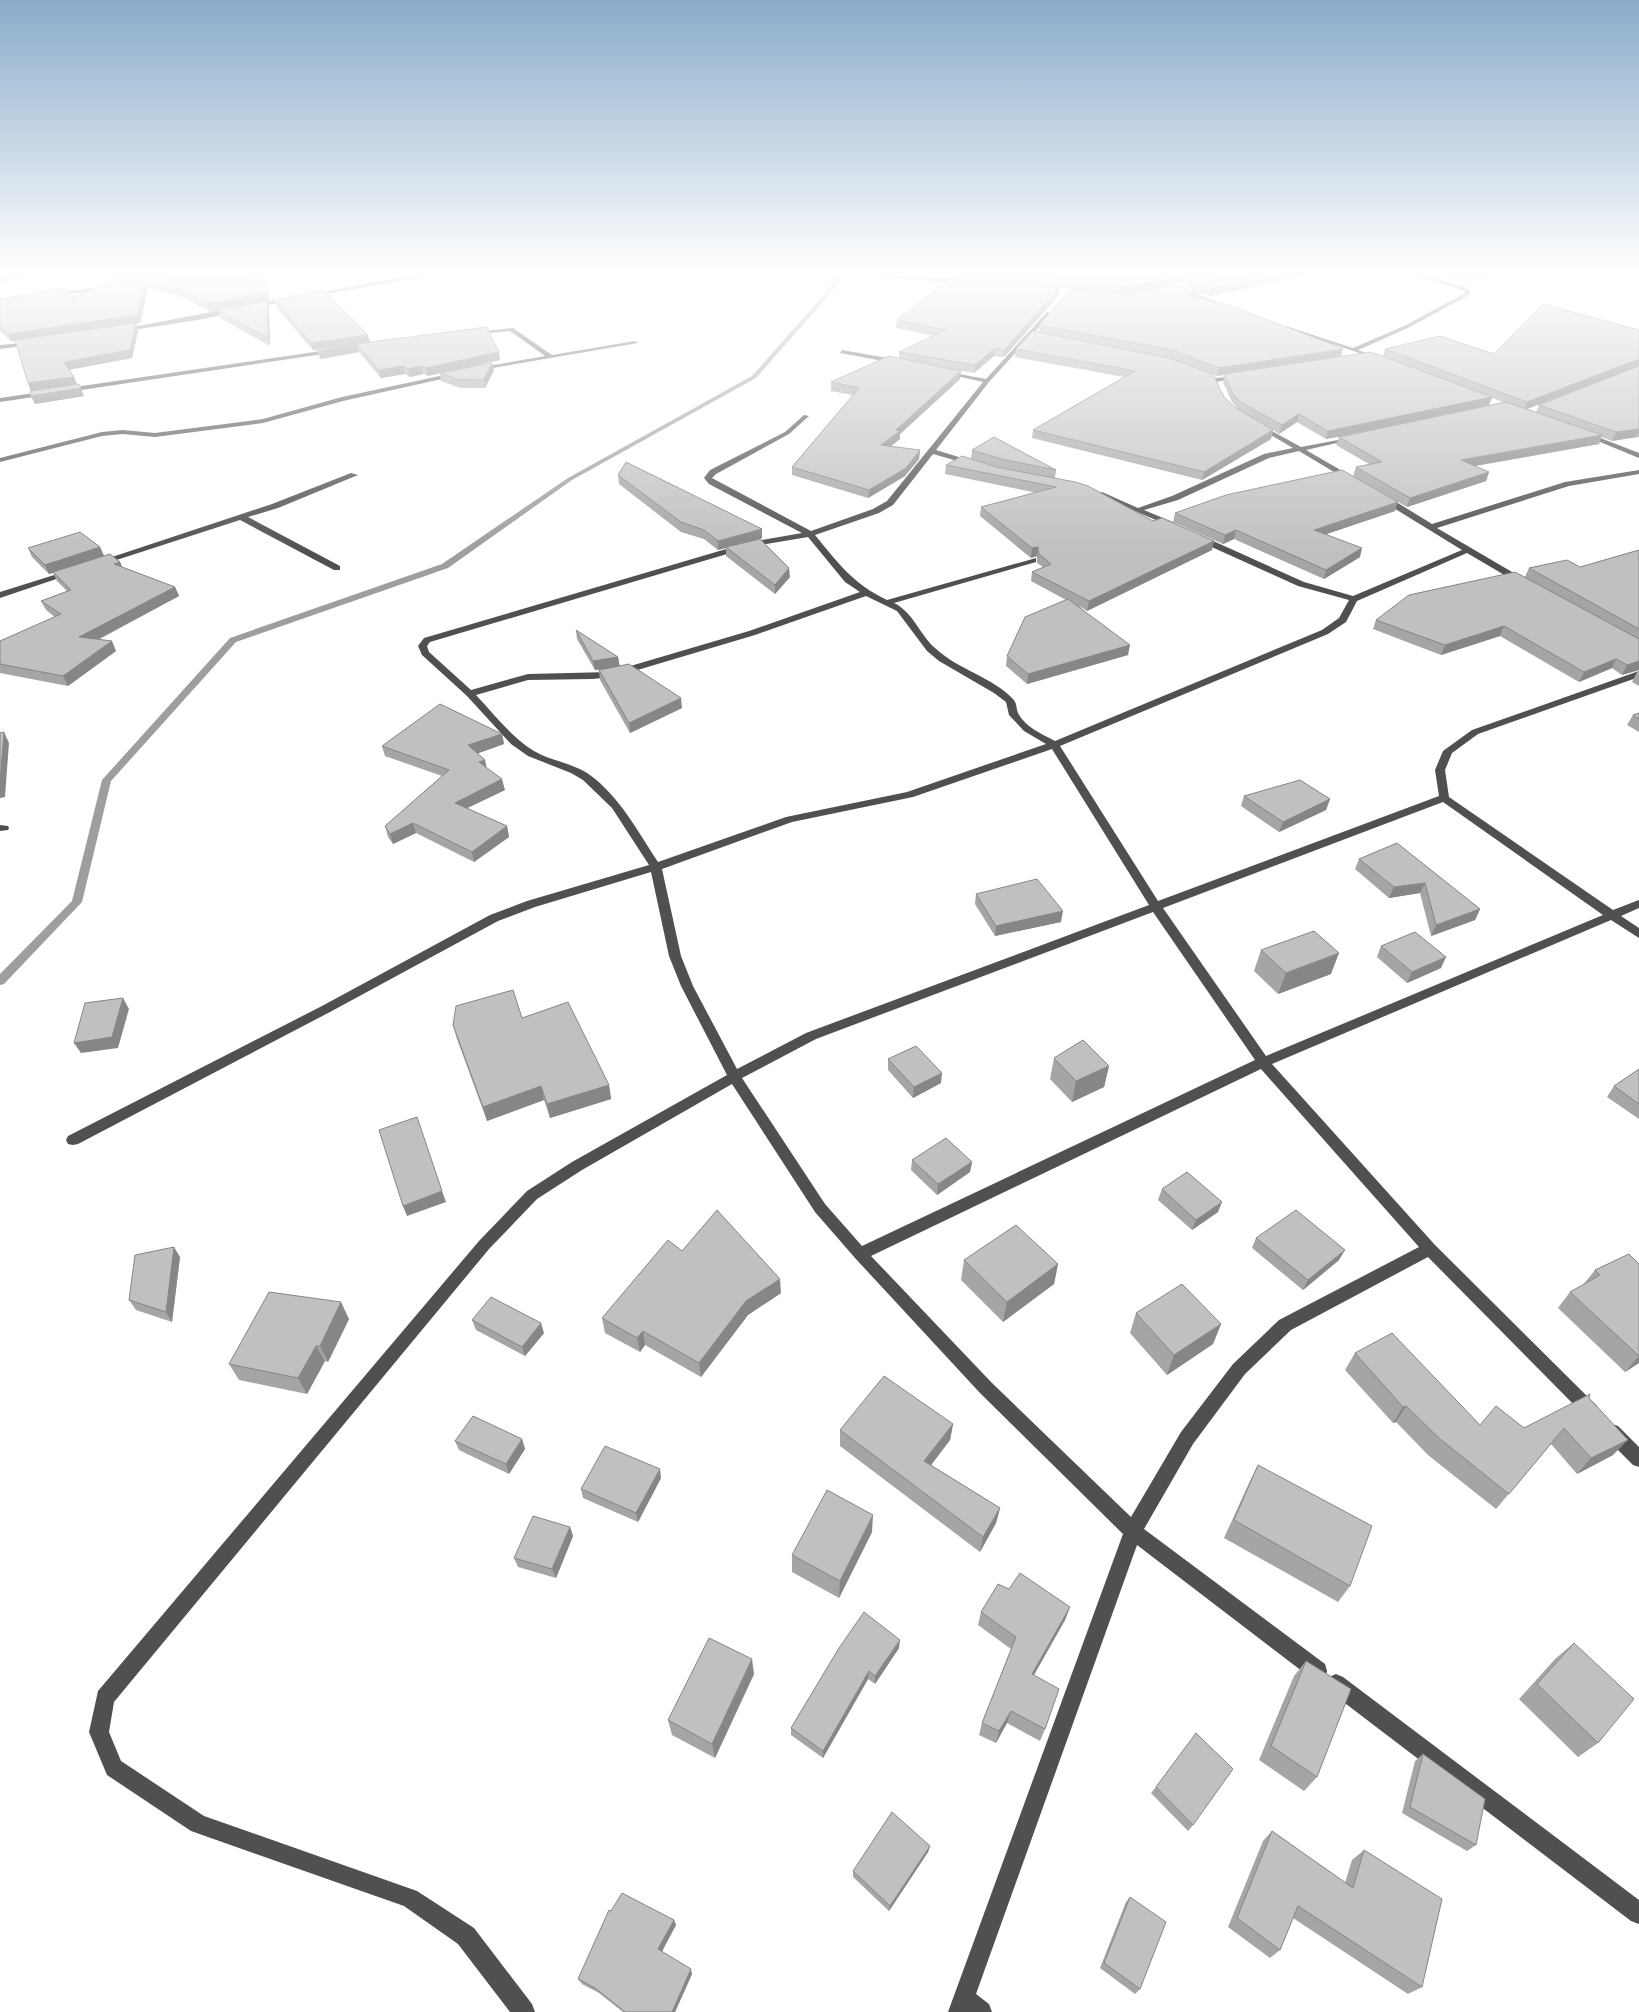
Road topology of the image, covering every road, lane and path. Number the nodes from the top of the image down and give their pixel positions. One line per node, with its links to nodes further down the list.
1 (234, 366): 8 (street)
2 (499, 366): 16 (street)
3 (1001, 366): 7 (street)
4 (933, 370): 7 (street)
5 (1194, 370): 6 (street)
6 (1245, 376)
7 (987, 381): 14 (street)
8 (0, 400)
9 (806, 416): 27 (street)
10 (1254, 423): 13 (street)
11 (1579, 432): 15 (street)
12 (1359, 437): 13 (street)
13 (1302, 449): 20 (street); 23 (street)
14 (932, 451): 17 (street); 27 (street)
15 (1639, 456)
16 (0, 460)
17 (982, 467)
18 (1639, 472): 25 (street)
19 (354, 475): 24 (street)
20 (1358, 483)
21 (1092, 492): 23 (street)
22 (1375, 493): 25 (street)
23 (1138, 510): 26 (street)
24 (241, 517): 31 (street); 32 (street)
25 (1432, 527): 29 (street)
26 (1184, 531)
27 (810, 534): 35 (street); 40 (street)
28 (1193, 535): 37 (street)
29 (1466, 551): 34 (street); 37 (street)
30 (1033, 560): 38 (street)
31 (90, 566)
32 (337, 568)
33 (81, 569): 36 (street)
34 (1531, 586)
35 (866, 593): 38 (street); 40 (street)
36 (0, 596)
37 (1354, 599): 41 (street)
38 (888, 602): 41 (street)
39 (1639, 674): 42 (street)
40 (470, 694): 43 (street)
41 (1054, 745): 43 (street); 45 (street)
42 (1444, 798): 45 (street); 46 (street)
43 (656, 867): 49 (street); 50 (street)
44 (1639, 904): 46 (street)
45 (1156, 907): 48 (street); 49 (street)
46 (1610, 914): 47 (street); 48 (street)
47 (1639, 934)
48 (1263, 1062): 51 (street); 52 (street)
49 (734, 1076): 52 (street); 57 (street)
50 (73, 1140)
51 (1430, 1249): 53 (street); 54 (street)
52 (860, 1254): 54 (street)
53 (1639, 1459)
54 (1133, 1531): 55 (street); 56 (street)
55 (1639, 1914)
56 (961, 2005): 58 (street)
57 (524, 2012)
58 (981, 2012)

